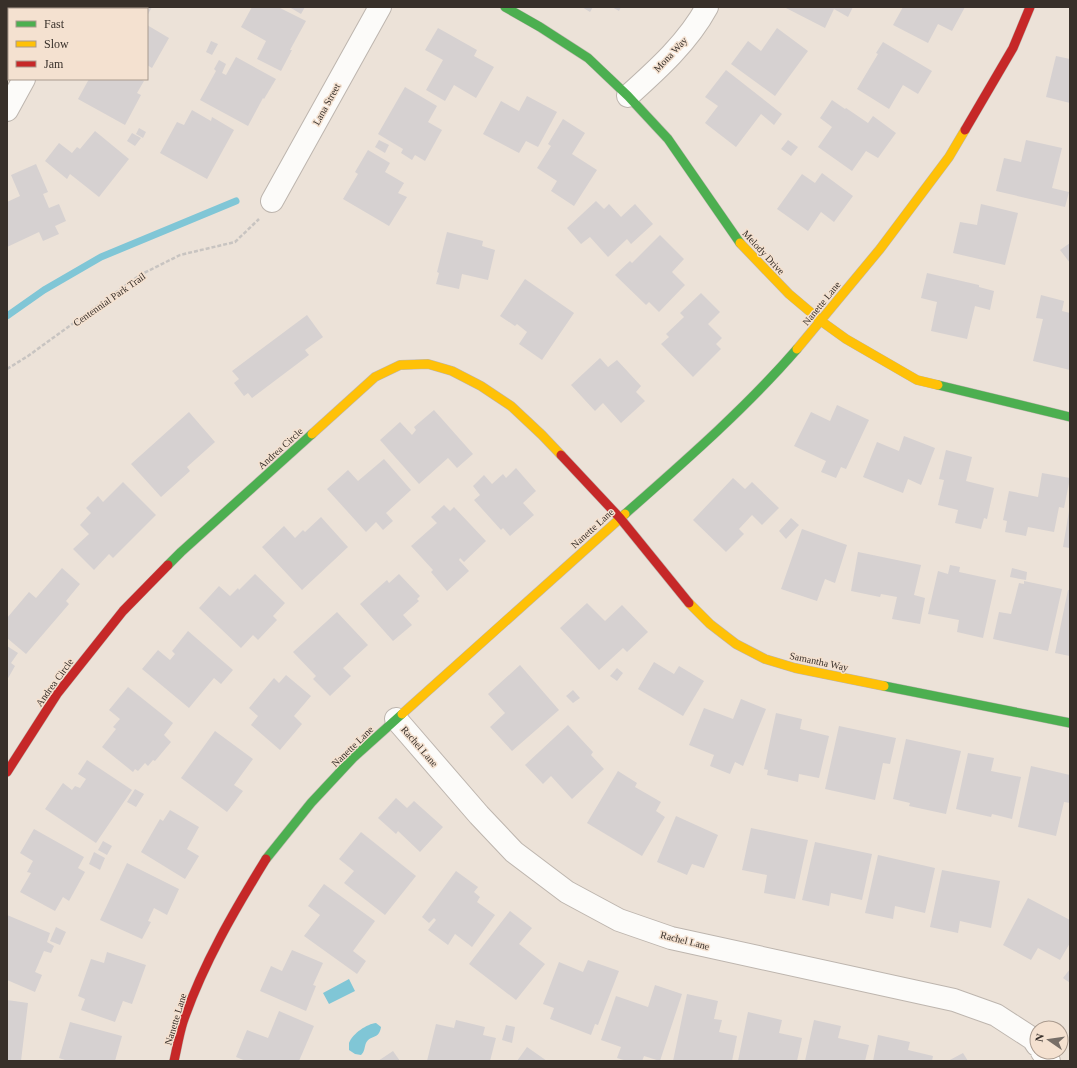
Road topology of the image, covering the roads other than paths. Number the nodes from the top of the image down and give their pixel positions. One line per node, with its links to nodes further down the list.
1 (380, 7): 8 (street, Lana Street)
2 (505, 7): 6 (street, Melody Drive)
3 (707, 7): 6 (street, Mona Way)
4 (1030, 7): 9 (street, Nanette Lane)
5 (23, 80): 7 (street)
6 (628, 96): 9 (street, Melody Drive)
7 (7, 110)
8 (272, 201)
9 (821, 321): 10 (street, Melody Drive); 11 (street, Nanette Lane)
10 (1070, 417)
11 (620, 518): 12 (street, Nanette Lane); 13 (street, Samantha Way); 14 (street, Andrea Circle)
12 (396, 719): 15 (street, Rachel Lane); 16 (street, Nanette Lane)
13 (1070, 723)
14 (7, 772)
15 (1029, 1036)
16 (174, 1061)

